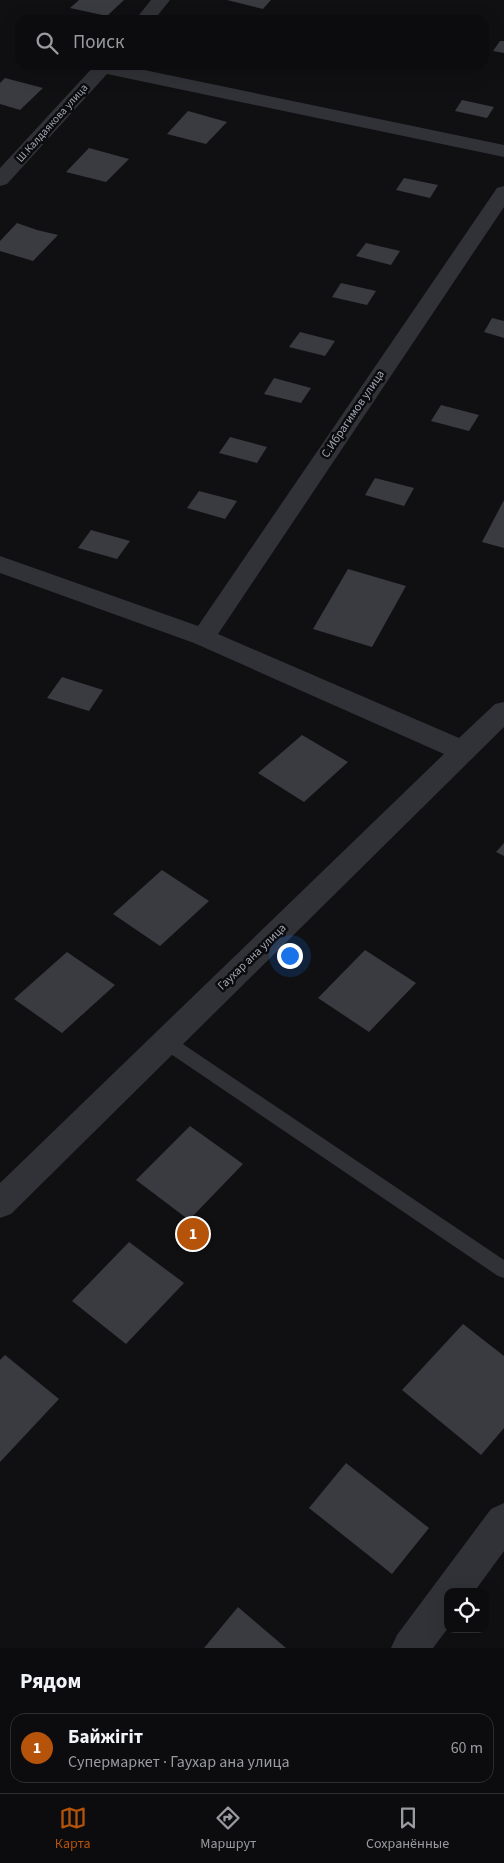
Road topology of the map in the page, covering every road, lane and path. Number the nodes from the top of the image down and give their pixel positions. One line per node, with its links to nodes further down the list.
1 (161, 0): 2 (street)
2 (148, 15)
3 (100, 70): 6 (street, Ш.Калдаякова улица)
4 (123, 70): 5 (street)
5 (504, 151)
6 (0, 180)
7 (504, 192): 9 (street, С.Ибрагимов улица)
8 (0, 564): 9 (street)
9 (203, 637): 11 (street)
10 (504, 711): 11 (street, Гаухар ана улица)
11 (463, 751): 12 (street, Гаухар ана улица)
12 (165, 1041): 13 (street, Гаухар ана улица); 14 (lane)
13 (0, 1204)
14 (504, 1270)
15 (504, 1521): 16 (street)
16 (455, 1588)
17 (444, 1602): 18 (street)
18 (410, 1648)

